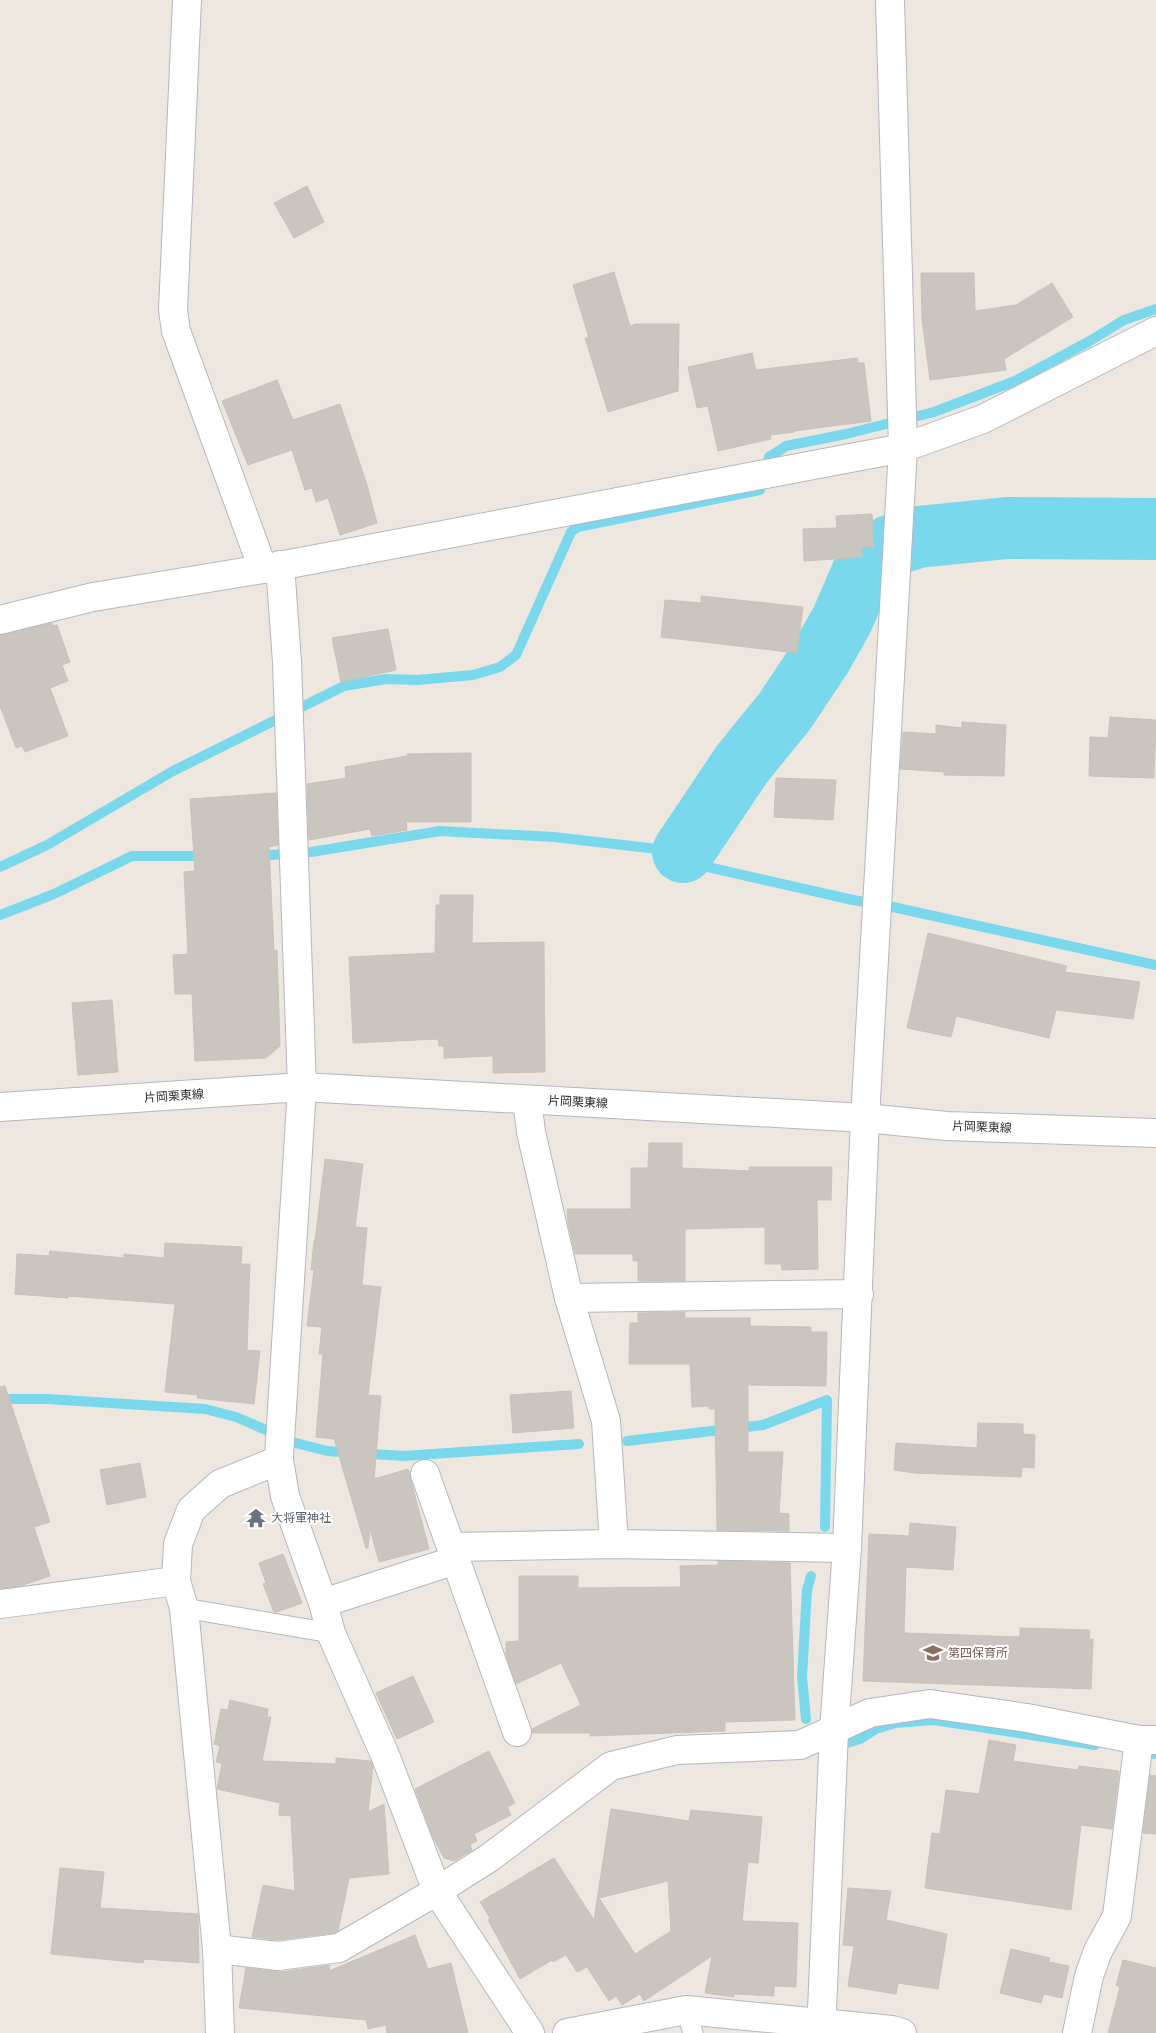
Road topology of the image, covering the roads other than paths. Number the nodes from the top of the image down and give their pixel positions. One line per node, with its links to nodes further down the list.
1 (187, 0): 5 (street)
2 (890, 0): 4 (street)
3 (1156, 331): 4 (street)
4 (903, 448): 5 (street); 10 (street)
5 (272, 567): 6 (street); 7 (street)
6 (0, 620)
7 (302, 1087): 8 (street, 片岡栗東線); 9 (street, 片岡栗東線); 14 (street)
8 (527, 1100): 10 (street, 片岡栗東線); 13 (street)
9 (0, 1107)
10 (865, 1118): 11 (street, 片岡栗東線); 12 (street)
11 (1156, 1133)
12 (859, 1294): 13 (street); 17 (street)
13 (569, 1298): 16 (street)
14 (279, 1459): 19 (street); 20 (street)
15 (425, 1474): 18 (street)
16 (614, 1544): 17 (street); 18 (street)
17 (847, 1548): 25 (street)
18 (453, 1554): 20 (street); 24 (street)
19 (176, 1581): 21 (street); 22 (street)
20 (323, 1603): 23 (street)
21 (0, 1604)
22 (184, 1608): 23 (lane); 28 (street)
23 (331, 1632): 27 (street)
24 (517, 1732)
25 (834, 1732): 26 (street); 27 (street); 30 (street)
26 (1144, 1741): 35 (street)
27 (436, 1891): 28 (street); 32 (street)
28 (217, 1950): 31 (street)
29 (690, 2022): 30 (street); 33 (street)
30 (822, 2029): 34 (street)
31 (220, 2033)
32 (530, 2033)
33 (567, 2033)
34 (902, 2033)
35 (1077, 2033)

